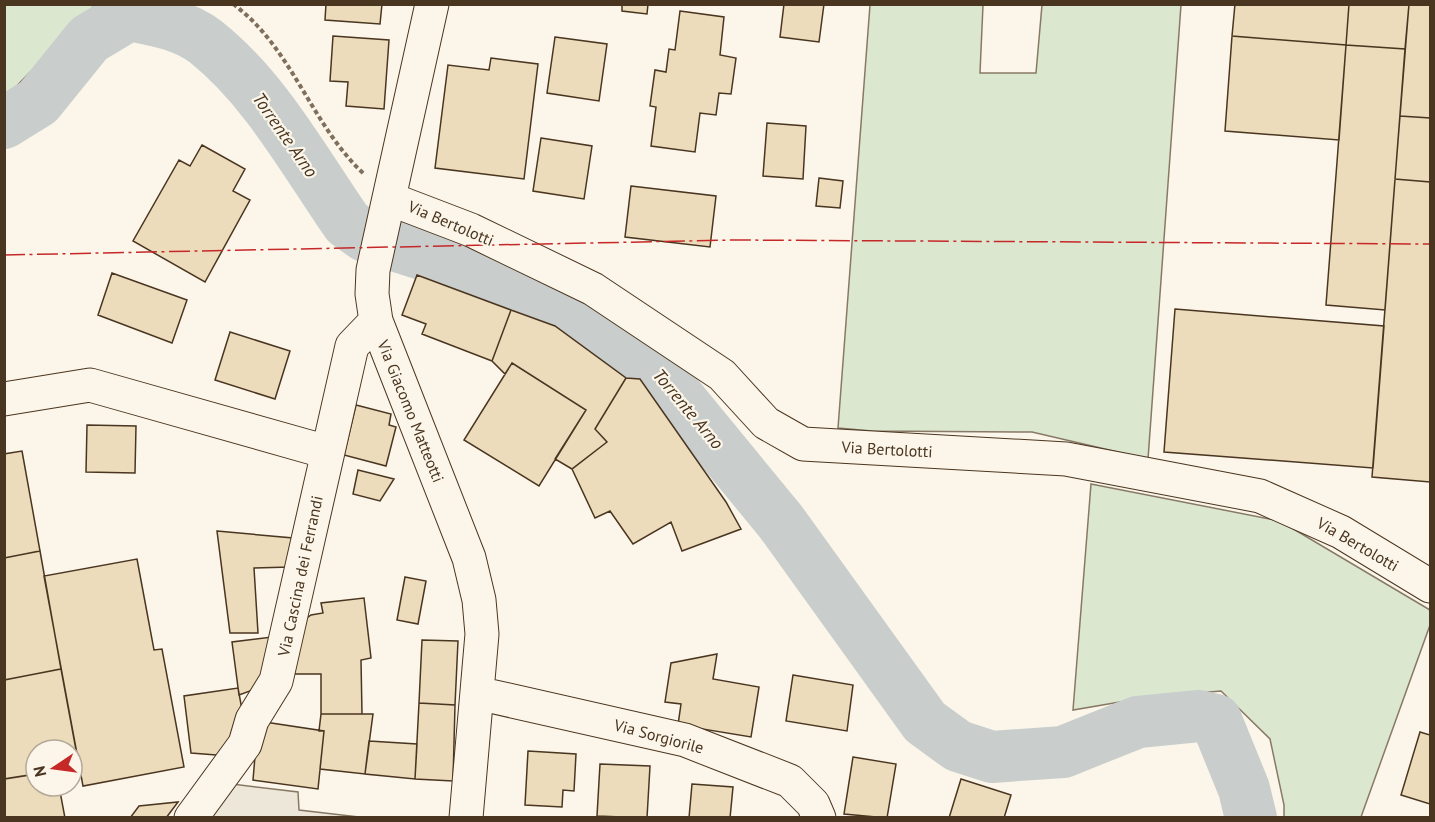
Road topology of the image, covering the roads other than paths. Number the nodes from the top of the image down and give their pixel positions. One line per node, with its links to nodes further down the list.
1 (432, 4): 2 (street, Via Giacomo Matteotti)
2 (388, 208): 3 (street, Via Giacomo Matteotti); 6 (street, Via Bertolotti)
3 (376, 321): 5 (street, Via Cascina dei Ferrandi); 7 (street, Via Giacomo Matteotti)
4 (4, 399): 5 (street)
5 (327, 452): 8 (street, Via Cascina dei Ferrandi)
6 (1431, 586)
7 (477, 693): 9 (street, Via Giacomo Matteotti); 10 (street, Via Sorgiorile)
8 (191, 818)
9 (466, 818)
10 (819, 818)

